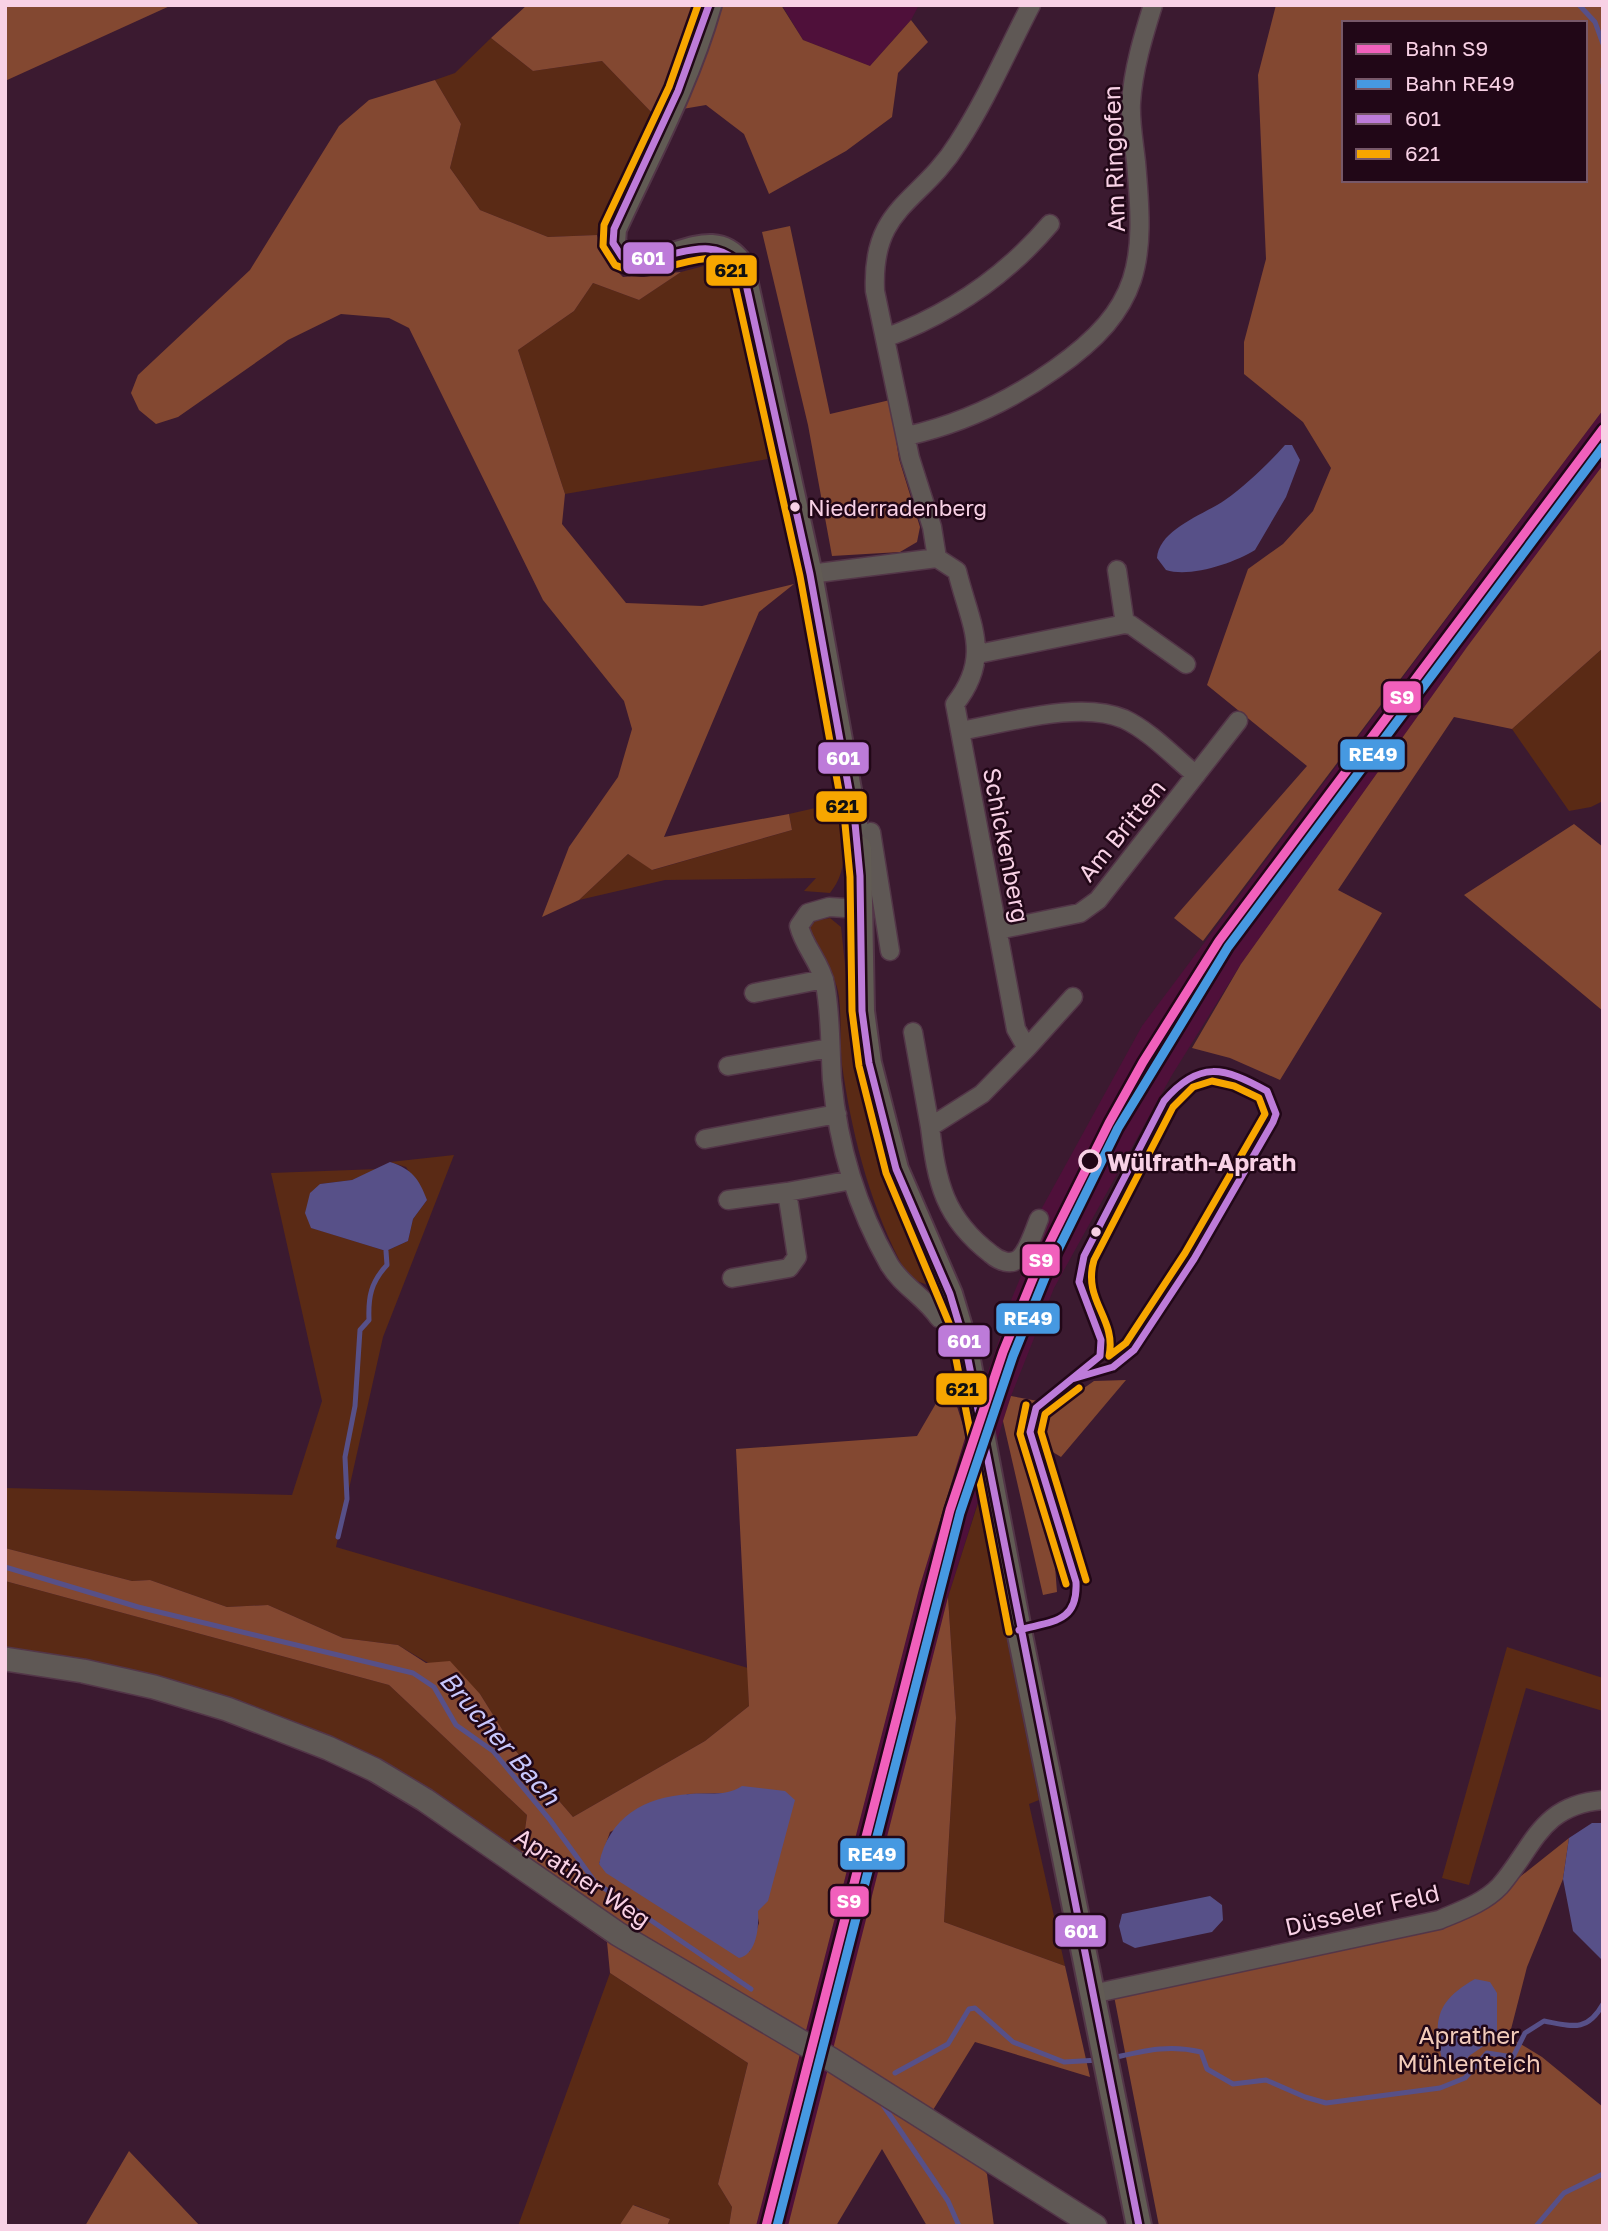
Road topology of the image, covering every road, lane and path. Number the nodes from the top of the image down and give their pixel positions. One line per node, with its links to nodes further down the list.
1 (709, 5): 9 (main road)
2 (1031, 5): 5 (street)
3 (1153, 5): 6 (street, Am Ringofen)
4 (1050, 224): 5 (street)
5 (885, 338): 6 (street)
6 (906, 436): 7 (street)
7 (937, 558): 9 (street); 11 (street)
8 (1117, 570): 10 (street)
9 (810, 574): 16 (main road)
10 (1125, 624): 11 (street); 12 (street)
11 (978, 654): 14 (street, Schickenberg)
12 (1186, 664)
13 (1238, 721): 15 (street, Am Britten)
14 (960, 731): 15 (street, Am Britten); 18 (street, Schickenberg)
15 (1196, 775): 18 (street, Am Britten)
16 (865, 839): 17 (main road); 19 (street)
17 (861, 909): 20 (street); 38 (main road)
18 (998, 930): 25 (street, Schickenberg)
19 (890, 951)
20 (824, 979): 21 (street); 24 (street)
21 (754, 993)
22 (1073, 997): 25 (street)
23 (913, 1032): 28 (street)
24 (831, 1048): 26 (street); 27 (street)
25 (1027, 1048): 28 (street)
26 (728, 1066)
27 (837, 1114): 29 (street); 30 (street)
28 (930, 1127): 33 (street)
29 (705, 1139)
30 (852, 1180): 31 (street); 35 (street)
31 (787, 1192): 32 (street); 34 (street)
32 (728, 1200)
33 (1039, 1219)
34 (732, 1278)
35 (939, 1318)
36 (5, 1659): 39 (street, Aprather Weg)
37 (1603, 1800): 38 (street, Düsseler Feld)
38 (1091, 1994): 40 (main road)
39 (1095, 2226)
40 (1139, 2226)

